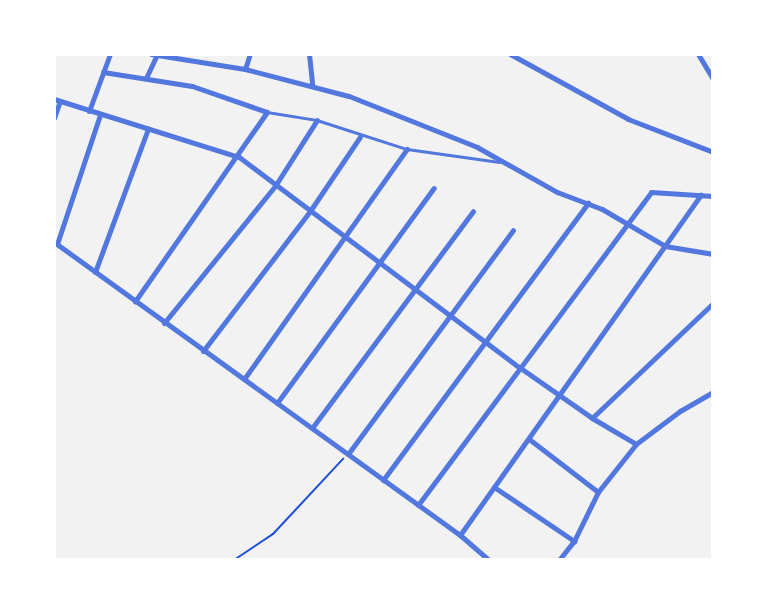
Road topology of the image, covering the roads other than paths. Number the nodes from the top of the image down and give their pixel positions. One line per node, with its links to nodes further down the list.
1 (110, 54): 10 (street)
2 (207, 54): 8 (street)
3 (250, 54): 9 (street)
4 (309, 54): 13 (street)
5 (510, 54): 23 (street)
6 (698, 54): 12 (street)
7 (155, 55): 8 (street); 11 (street)
8 (205, 62): 9 (street)
9 (245, 69): 13 (street)
10 (103, 72): 11 (street); 15 (street)
11 (146, 78): 16 (street)
12 (713, 79)
13 (312, 85): 25 (street)
14 (57, 100): 15 (street); 18 (street)
15 (89, 111): 17 (street)
16 (267, 112): 19 (lane); 24 (street)
17 (100, 115): 20 (street); 36 (street)
18 (54, 118)
19 (317, 120): 21 (lane); 26 (street)
20 (148, 130): 24 (street); 40 (street)
21 (360, 136): 22 (lane); 31 (street)
22 (407, 149): 25 (lane); 35 (street)
23 (713, 152)
24 (239, 157): 26 (street); 42 (street)
25 (501, 162): 30 (street)
26 (275, 186): 31 (street); 45 (street)
27 (434, 188): 39 (street)
28 (701, 194): 29 (street); 33 (street); 37 (street)
29 (713, 196)
30 (588, 203): 33 (street); 46 (street)
31 (310, 211): 35 (street); 47 (street)
32 (473, 211): 41 (street)
33 (627, 224): 37 (street); 48 (street)
34 (513, 230): 44 (street)
35 (344, 237): 39 (street); 49 (street)
36 (56, 243): 40 (street)
37 (665, 246): 38 (street); 51 (street)
38 (713, 254)
39 (379, 262): 41 (street); 52 (street)
40 (95, 272): 42 (street)
41 (414, 289): 44 (street); 54 (street)
42 (135, 302): 45 (street)
43 (713, 303): 53 (street)
44 (451, 315): 46 (street); 57 (street)
45 (164, 323): 47 (street)
46 (484, 341): 48 (street); 58 (street)
47 (203, 351): 49 (street)
48 (519, 367): 51 (street); 61 (street)
49 (243, 379): 52 (street)
50 (713, 392): 56 (street)
51 (559, 395): 53 (street); 55 (street)
52 (277, 403): 54 (street)
53 (592, 418): 56 (street)
54 (312, 428): 57 (street)
55 (529, 439): 59 (street); 60 (street)
56 (636, 444): 60 (street)
57 (348, 454): 58 (street)
58 (383, 480): 61 (street)
59 (495, 486): 62 (street); 63 (street)
60 (598, 492): 63 (street)
61 (418, 505): 62 (street)
62 (460, 535): 64 (street)
63 (574, 541): 65 (street)
64 (489, 560)
65 (559, 560)

